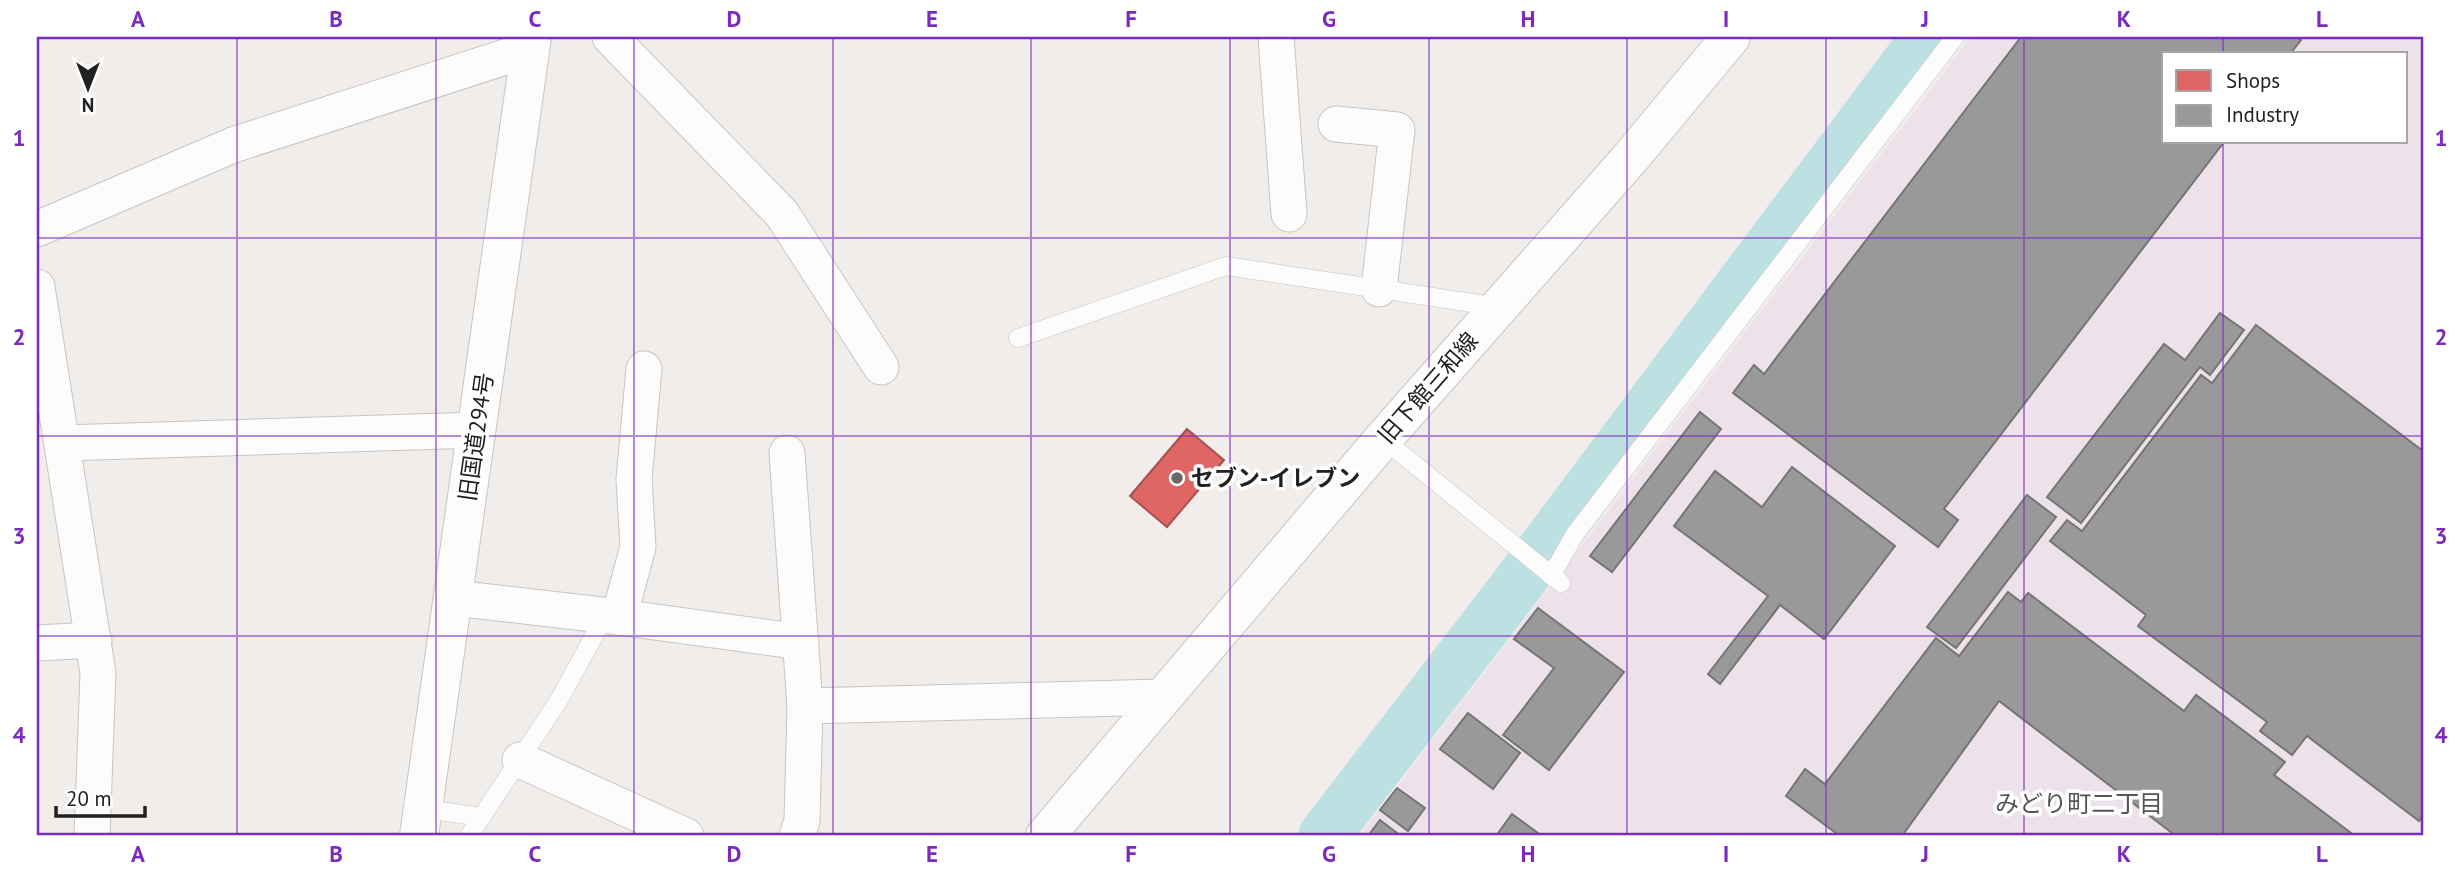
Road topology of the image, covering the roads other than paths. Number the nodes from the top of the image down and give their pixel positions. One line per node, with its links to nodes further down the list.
1 (610, 37): 13 (street)
2 (1276, 37): 7 (street)
3 (1731, 37): 11 (street, 旧下館三和線)
4 (1955, 37): 16 (lane)
5 (531, 43): 8 (street); 15 (street, 旧国道294号)
6 (1336, 124): 10 (street)
7 (1289, 214)
8 (37, 229)
9 (37, 287): 17 (street)
10 (1380, 289): 11 (lane); 12 (lane)
11 (1499, 307): 16 (street, 旧下館三和線)
12 (1018, 338)
13 (881, 368)
14 (644, 369): 20 (street)
15 (476, 429): 17 (street); 19 (street, 旧国道294号)
16 (1383, 439): 24 (street, 旧下館三和線)
17 (63, 443): 21 (street)
18 (787, 453): 22 (street)
19 (454, 598): 20 (street); 28 (street, 旧国道294号)
20 (612, 616): 22 (street); 26 (lane)
21 (94, 640): 23 (street); 29 (street)
22 (801, 642): 25 (street)
23 (37, 643)
24 (1163, 698): 25 (street); 33 (street, 旧下館三和線)
25 (805, 706): 32 (street)
26 (520, 760): 27 (lane); 31 (street)
27 (482, 817): 28 (lane); 30 (lane)
28 (429, 824)
29 (92, 836)
30 (469, 836)
31 (686, 836)
32 (797, 836)
33 (1045, 836)

